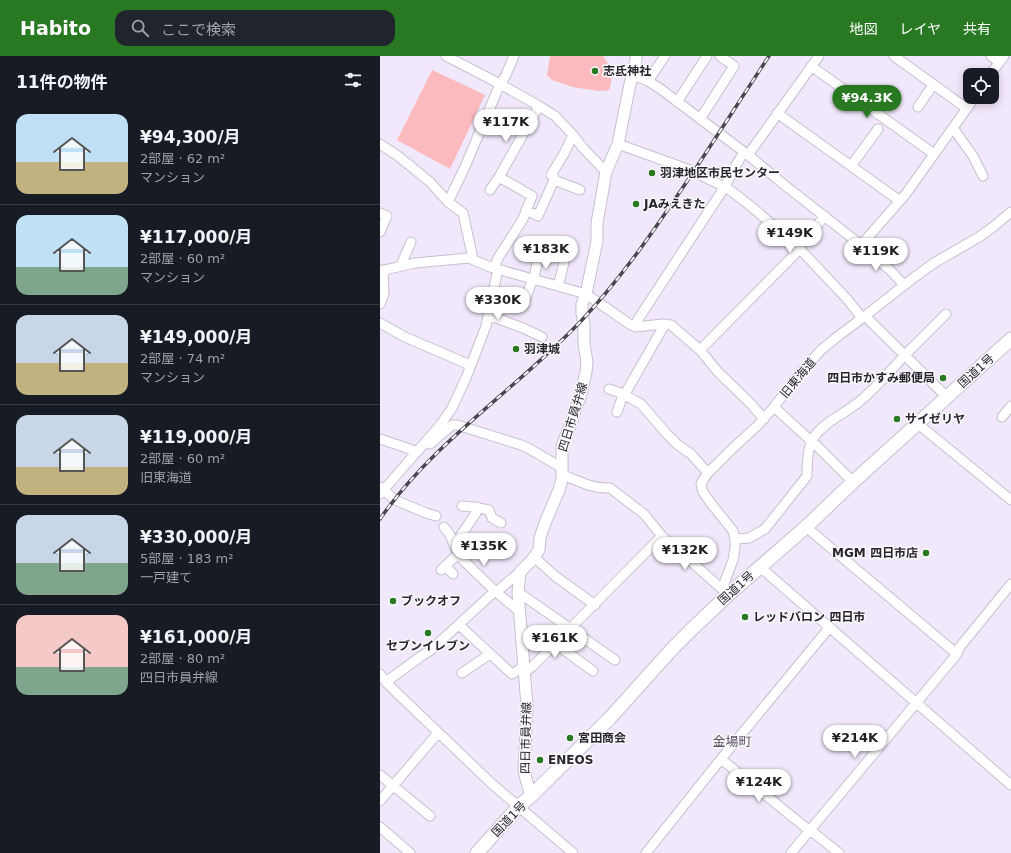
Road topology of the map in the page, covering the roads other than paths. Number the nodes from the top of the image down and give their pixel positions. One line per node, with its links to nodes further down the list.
1 (446, 56): 15 (street)
2 (514, 56): 15 (street)
3 (636, 56): 13 (main road, 四日市員弁線)
4 (665, 56): 14 (street)
5 (707, 56): 17 (street)
6 (720, 56): 23 (street)
7 (819, 56): 11 (street)
8 (894, 56): 16 (street)
9 (990, 56): 10 (street)
10 (1001, 59): 12 (street)
11 (811, 66): 22 (street); 30 (street)
12 (995, 68)
13 (633, 75): 14 (street); 28 (main road, 四日市員弁線)
14 (648, 81): 17 (street)
15 (500, 84): 19 (street); 40 (street)
16 (933, 85): 20 (street); 21 (street)
17 (677, 102): 23 (street)
18 (969, 104): 21 (street)
19 (539, 106): 26 (street); 34 (street)
20 (918, 107)
21 (966, 108): 24 (street)
22 (778, 113): 29 (street); 31 (street)
23 (700, 119): 29 (street)
24 (953, 128): 30 (street); 33 (street)
25 (878, 129): 31 (street)
26 (573, 135): 32 (street); 35 (street)
27 (380, 144): 40 (street)
28 (618, 144): 32 (main road, 四日市員弁線); 36 (street)
29 (746, 154): 36 (street); 44 (street)
30 (934, 154): 39 (street)
31 (851, 166): 39 (street)
32 (606, 172): 58 (main road, 四日市員弁線)
33 (983, 176)
34 (499, 177): 37 (street); 41 (street)
35 (554, 180): 38 (street); 41 (street)
36 (725, 187): 48 (street); 66 (street)
37 (490, 190)
38 (580, 190)
39 (900, 201): 47 (street)
40 (448, 202): 51 (street)
41 (526, 210): 53 (street)
42 (1011, 212): 56 (street, 旧東海道)
43 (380, 213): 45 (street)
44 (825, 216): 47 (street); 48 (street)
45 (380, 232)
46 (411, 242): 52 (street)
47 (862, 245): 56 (street)
48 (799, 248): 63 (street); 69 (street)
49 (566, 252): 57 (street)
50 (538, 257): 55 (street)
51 (471, 259): 52 (street); 53 (street)
52 (401, 265): 54 (street)
53 (496, 268): 55 (street); 62 (street)
54 (381, 270): 59 (street)
55 (533, 278): 57 (street); 60 (street)
56 (904, 285): 63 (street, 旧東海道)
57 (558, 286): 58 (street)
58 (586, 294): 66 (street); 84 (main road, 四日市員弁線)
59 (380, 304)
60 (523, 306)
61 (946, 314): 70 (street)
62 (488, 315): 67 (street); 71 (street)
63 (863, 318): 70 (street); 76 (street, 旧東海道)
64 (380, 323): 71 (street)
65 (665, 324): 66 (street); 69 (street); 73 (street)
66 (636, 327)
67 (542, 337)
68 (1011, 339): 74 (highway, 国道1号)
69 (700, 350): 79 (street)
70 (905, 355): 74 (street); 82 (street)
71 (470, 365): 83 (street)
72 (609, 389): 73 (street)
73 (623, 395): 77 (street); 85 (street)
74 (947, 397): 80 (highway, 国道1号)
75 (1011, 406): 78 (street)
76 (774, 407): 79 (street, 旧東海道); 82 (street)
77 (617, 412)
78 (1002, 417)
79 (764, 420): 85 (street, 旧東海道)
80 (918, 424): 86 (highway, 国道1号); 88 (street)
81 (380, 439): 83 (street)
82 (811, 441): 86 (street); 96 (street)
83 (418, 451): 84 (street); 87 (street)
84 (562, 471): 95 (street); 99 (main road, 四日市員弁線)
85 (708, 473): 96 (street)
86 (853, 482): 94 (highway, 国道1号)
87 (381, 490): 91 (street)
88 (1011, 500)
89 (462, 506): 90 (street)
90 (477, 508): 92 (street); 97 (street)
91 (436, 516)
92 (501, 523)
93 (444, 527): 97 (street)
94 (806, 528): 100 (highway, 国道1号); 114 (street)
95 (662, 536): 106 (street); 107 (street)
96 (735, 539): 106 (street)
97 (453, 543): 98 (street)
98 (458, 554): 102 (street); 104 (street)
99 (534, 557): 101 (main road, 四日市員弁線); 107 (street)
100 (760, 568): 106 (highway, 国道1号); 110 (street)
101 (520, 572): 104 (street); 105 (main road, 四日市員弁線)
102 (453, 574)
103 (1011, 584): 114 (street)
104 (495, 592): 108 (street); 109 (street)
105 (518, 592): 108 (main road, 四日市員弁線); 111 (street)
106 (725, 592): 127 (highway, 国道1号)
107 (595, 605): 111 (street)
108 (520, 612): 116 (main road, 四日市員弁線)
109 (459, 625): 113 (street); 120 (street)
110 (829, 628): 121 (street); 123 (street)
111 (571, 629): 112 (street); 115 (street)
112 (556, 644): 116 (street); 117 (street)
113 (490, 654): 116 (street); 118 (street)
114 (957, 654): 121 (street)
115 (615, 660)
116 (525, 669): 127 (main road, 四日市員弁線)
117 (593, 671)
118 (462, 673)
119 (380, 674): 120 (street)
120 (386, 682): 122 (street)
121 (916, 703): 125 (street); 132 (street)
122 (438, 733): 126 (street); 129 (street)
123 (722, 759): 132 (street); 136 (street)
124 (380, 775): 126 (street)
125 (1011, 785)
126 (393, 786): 128 (street); 130 (street)
127 (531, 796): 129 (highway, 国道1号)
128 (380, 801)
129 (518, 807): 134 (highway, 国道1号); 135 (street)
130 (430, 816)
131 (380, 827): 133 (street)
132 (810, 830): 137 (street); 138 (street)
133 (410, 853)
134 (477, 853)
135 (573, 853)
136 (646, 853)
137 (791, 853)
138 (839, 853)

